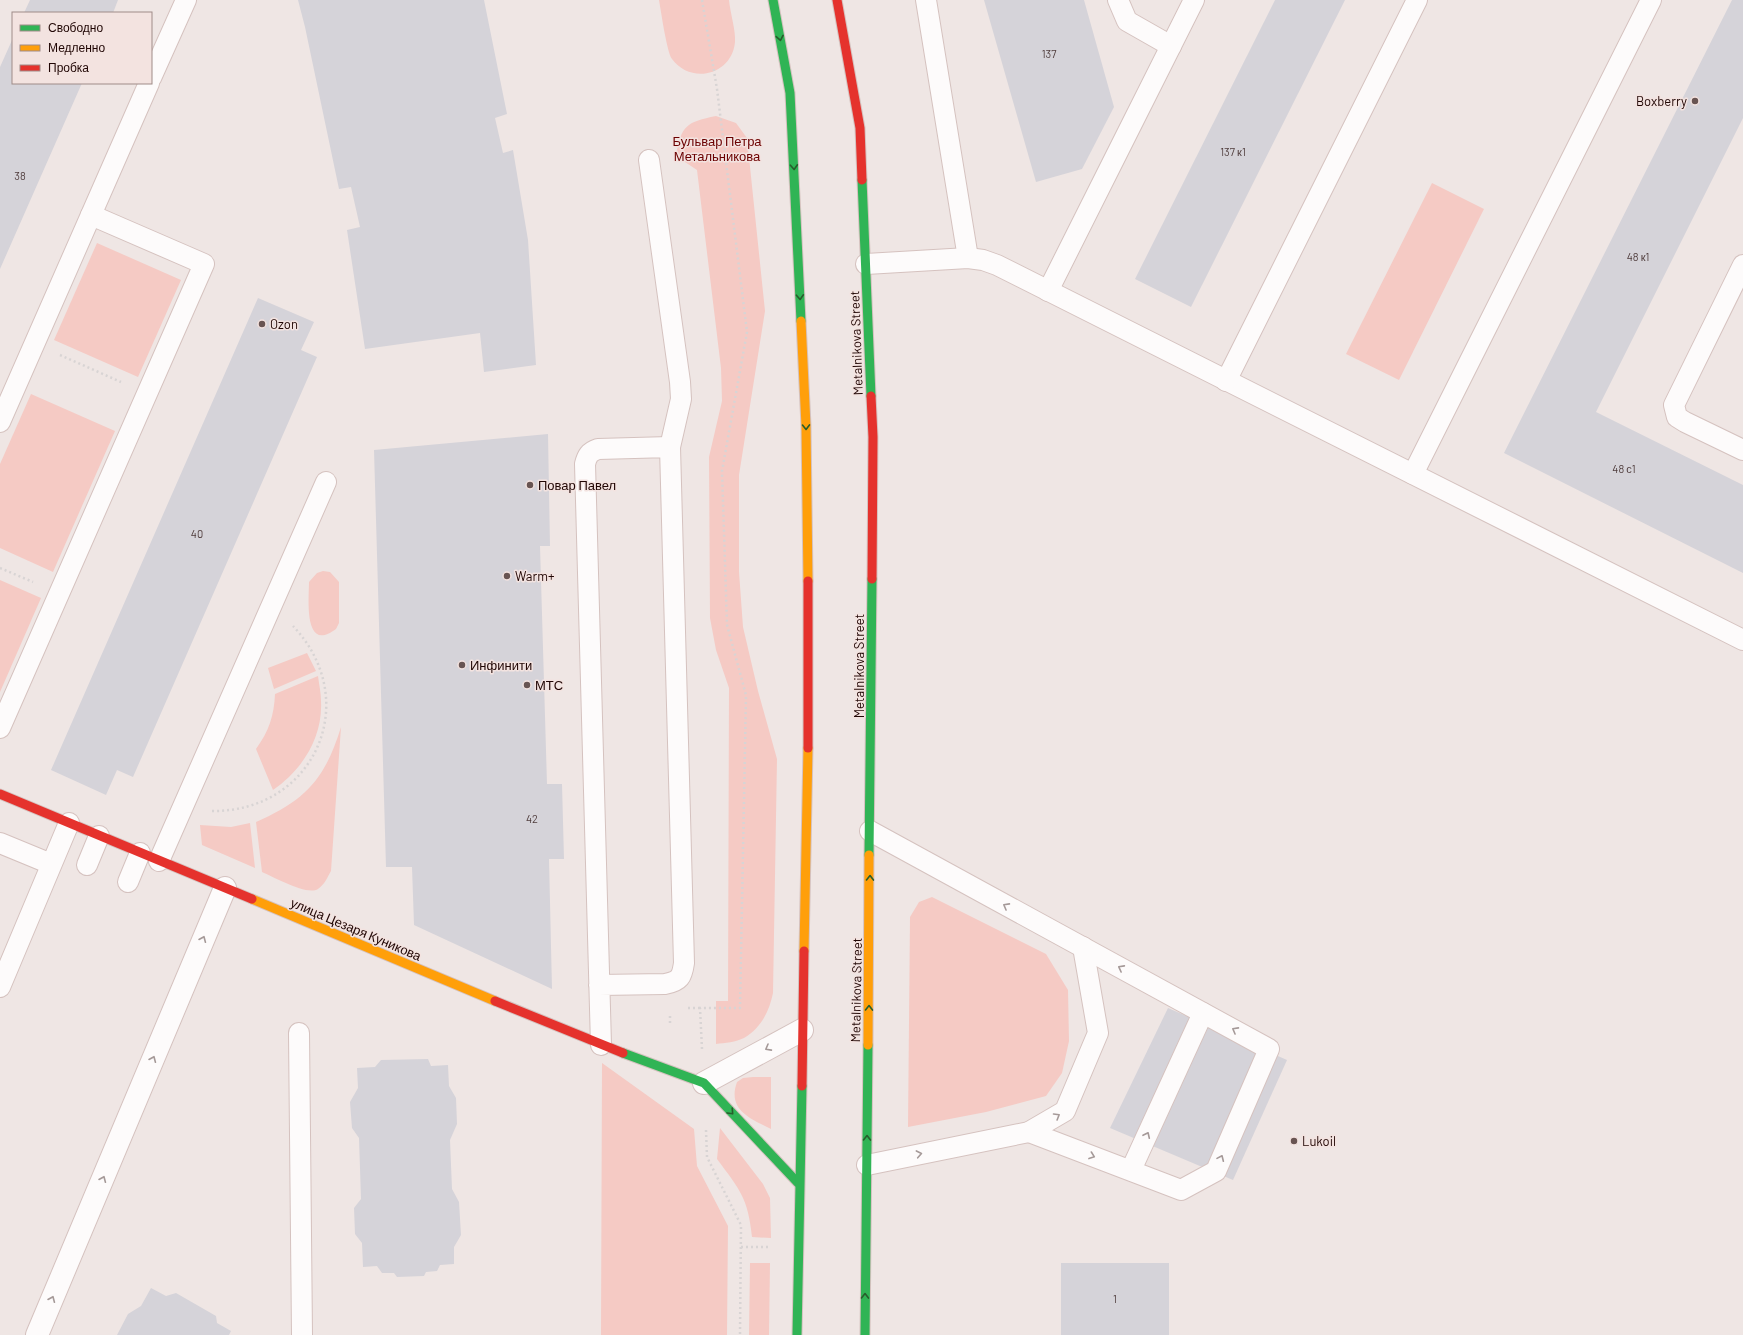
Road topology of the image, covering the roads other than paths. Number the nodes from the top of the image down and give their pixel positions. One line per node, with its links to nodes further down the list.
1 (186, 0): 10 (lane)
2 (773, 0): 41 (main road, one-way to 41)
3 (837, 0): 15 (main road, Metalnikova Street)
4 (926, 0): 14 (lane)
5 (1118, 0): 9 (lane)
6 (1194, 0): 9 (lane)
7 (1417, 0): 18 (lane)
8 (1651, 0): 22 (lane)
9 (1171, 46): 17 (lane)
10 (152, 76)
11 (149, 84): 13 (lane)
12 (649, 160): 20 (lane)
13 (91, 215): 19 (lane); 25 (lane)
14 (968, 258): 15 (lane); 17 (lane)
15 (866, 264): 28 (main road, Metalnikova Street)
16 (1743, 265): 21 (lane)
17 (1048, 291): 18 (lane)
18 (1226, 381): 22 (lane)
19 (0, 422)
20 (670, 448): 39 (lane); 39 (lane)
21 (1743, 450)
22 (1413, 474): 24 (lane)
23 (326, 482): 32 (lane)
24 (1743, 640)
25 (0, 728)
26 (0, 794): 27 (main road, улица Цезаря Куникова)
27 (69, 823): 29 (main road, улица Цезаря Куникова); 33 (lane)
28 (870, 831): 37 (lane, one-way to 28); 46 (main road, Metalnikova Street, one-way to 28)
29 (99, 836): 31 (main road, улица Цезаря Куникова); 34 (lane)
30 (0, 843): 33 (lane)
31 (140, 853): 32 (main road, улица Цезаря Куникова); 35 (lane)
32 (159, 861): 36 (main road, улица Цезаря Куникова)
33 (51, 864): 38 (lane)
34 (87, 865)
35 (128, 882)
36 (225, 888): 43 (main road, улица Цезаря Куникова); 49 (street, one-way to 36)
37 (1083, 948): 40 (lane, one-way to 37); 45 (lane, one-way to 37)
38 (0, 986)
39 (599, 986): 43 (lane)
40 (1203, 1013): 47 (lane, one-way to 40); 47 (lane, one-way to 40)
41 (802, 1030): 44 (street, one-way to 44); 48 (main road)
42 (299, 1034): 50 (lane)
43 (601, 1044): 44 (main road, улица Цезаря Куникова)
44 (704, 1083): 48 (main road, one-way to 48)
45 (1029, 1132): 46 (lane, one-way to 45); 47 (lane, one-way to 47)
46 (867, 1165): 52 (main road, Metalnikova Street, one-way to 46)
47 (1131, 1170)
48 (798, 1183): 51 (main road)
49 (37, 1335)
50 (302, 1335)
51 (797, 1335)
52 (865, 1335)

